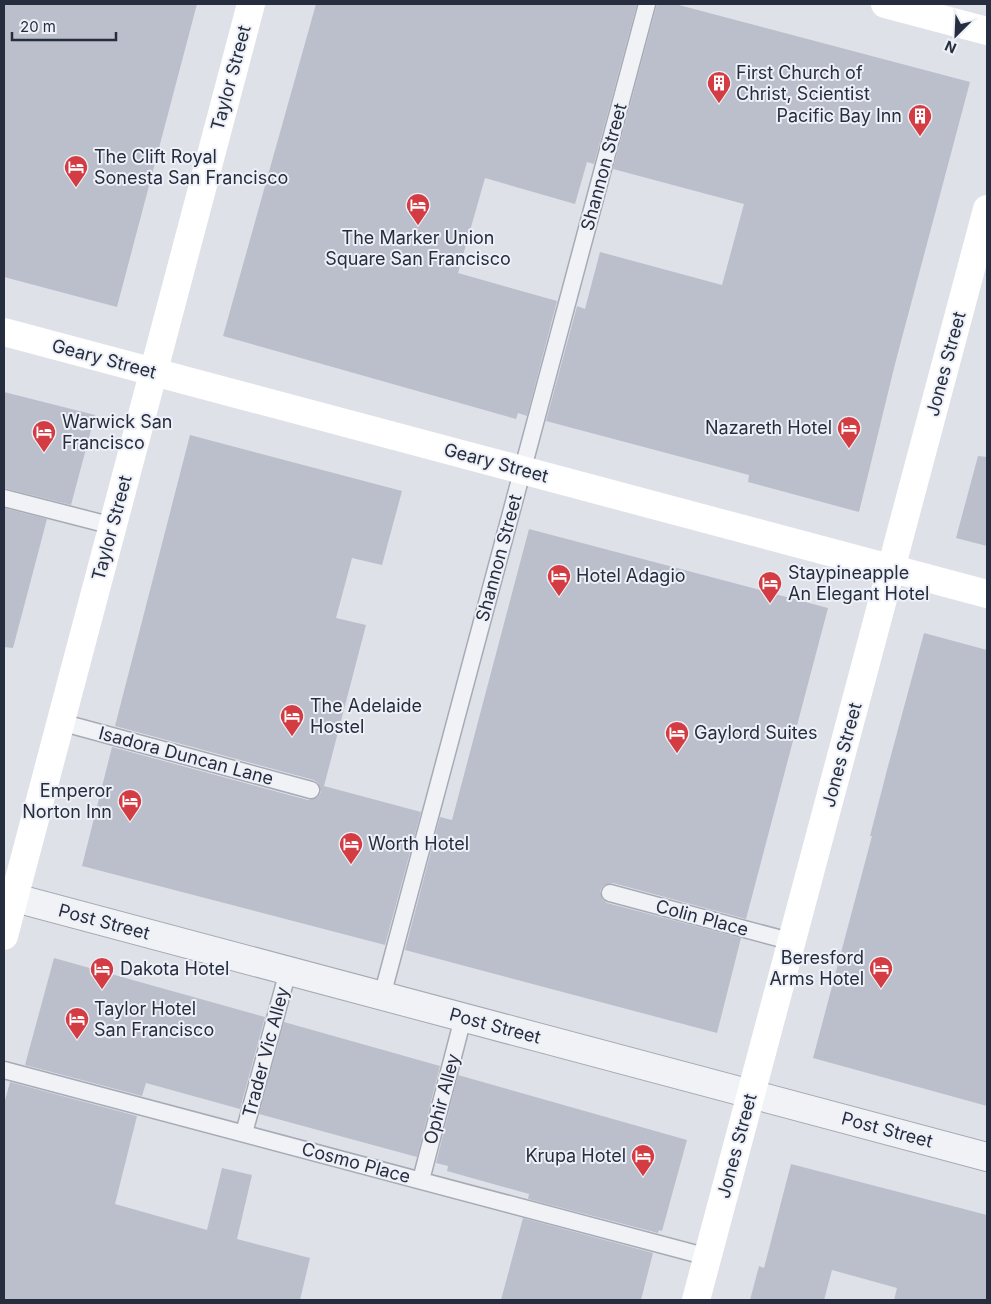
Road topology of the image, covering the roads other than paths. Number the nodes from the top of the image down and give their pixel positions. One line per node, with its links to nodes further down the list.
1 (251, 4): 7 (main road, Taylor Street)
2 (647, 4): 8 (lane, Shannon Street)
3 (885, 4): 4 (main road)
4 (987, 31)
5 (987, 209): 11 (main road, Jones Street)
6 (4, 332): 7 (main road, Geary Street)
7 (154, 372): 8 (main road, Geary Street); 10 (main road, Taylor Street)
8 (522, 470): 11 (main road, Geary Street); 20 (lane, Shannon Street)
9 (4, 498): 10 (lane)
10 (113, 526): 13 (main road, Taylor Street)
11 (891, 569): 12 (main road, Geary Street); 18 (main road, Jones Street)
12 (987, 594)
13 (60, 722): 14 (lane, Isadora Duncan Lane); 16 (main road, Taylor Street)
14 (311, 790)
15 (610, 893): 18 (lane, Colin Place)
16 (9, 896): 17 (main road, Taylor Street); 19 (street, Post Street)
17 (4, 936)
18 (793, 942): 23 (main road, Jones Street)
19 (288, 971): 20 (street, Post Street); 24 (lane, Trader Vic Alley)
20 (382, 996): 21 (street, Post Street)
21 (463, 1018): 23 (street, Post Street); 26 (lane, Ophir Alley)
22 (4, 1070): 24 (lane, Cosmo Place)
23 (751, 1094): 25 (street, Post Street); 27 (main road, Jones Street)
24 (244, 1134): 26 (lane, Cosmo Place)
25 (987, 1157)
26 (421, 1180): 27 (lane, Cosmo Place)
27 (708, 1257): 28 (main road, Jones Street)
28 (696, 1300)

